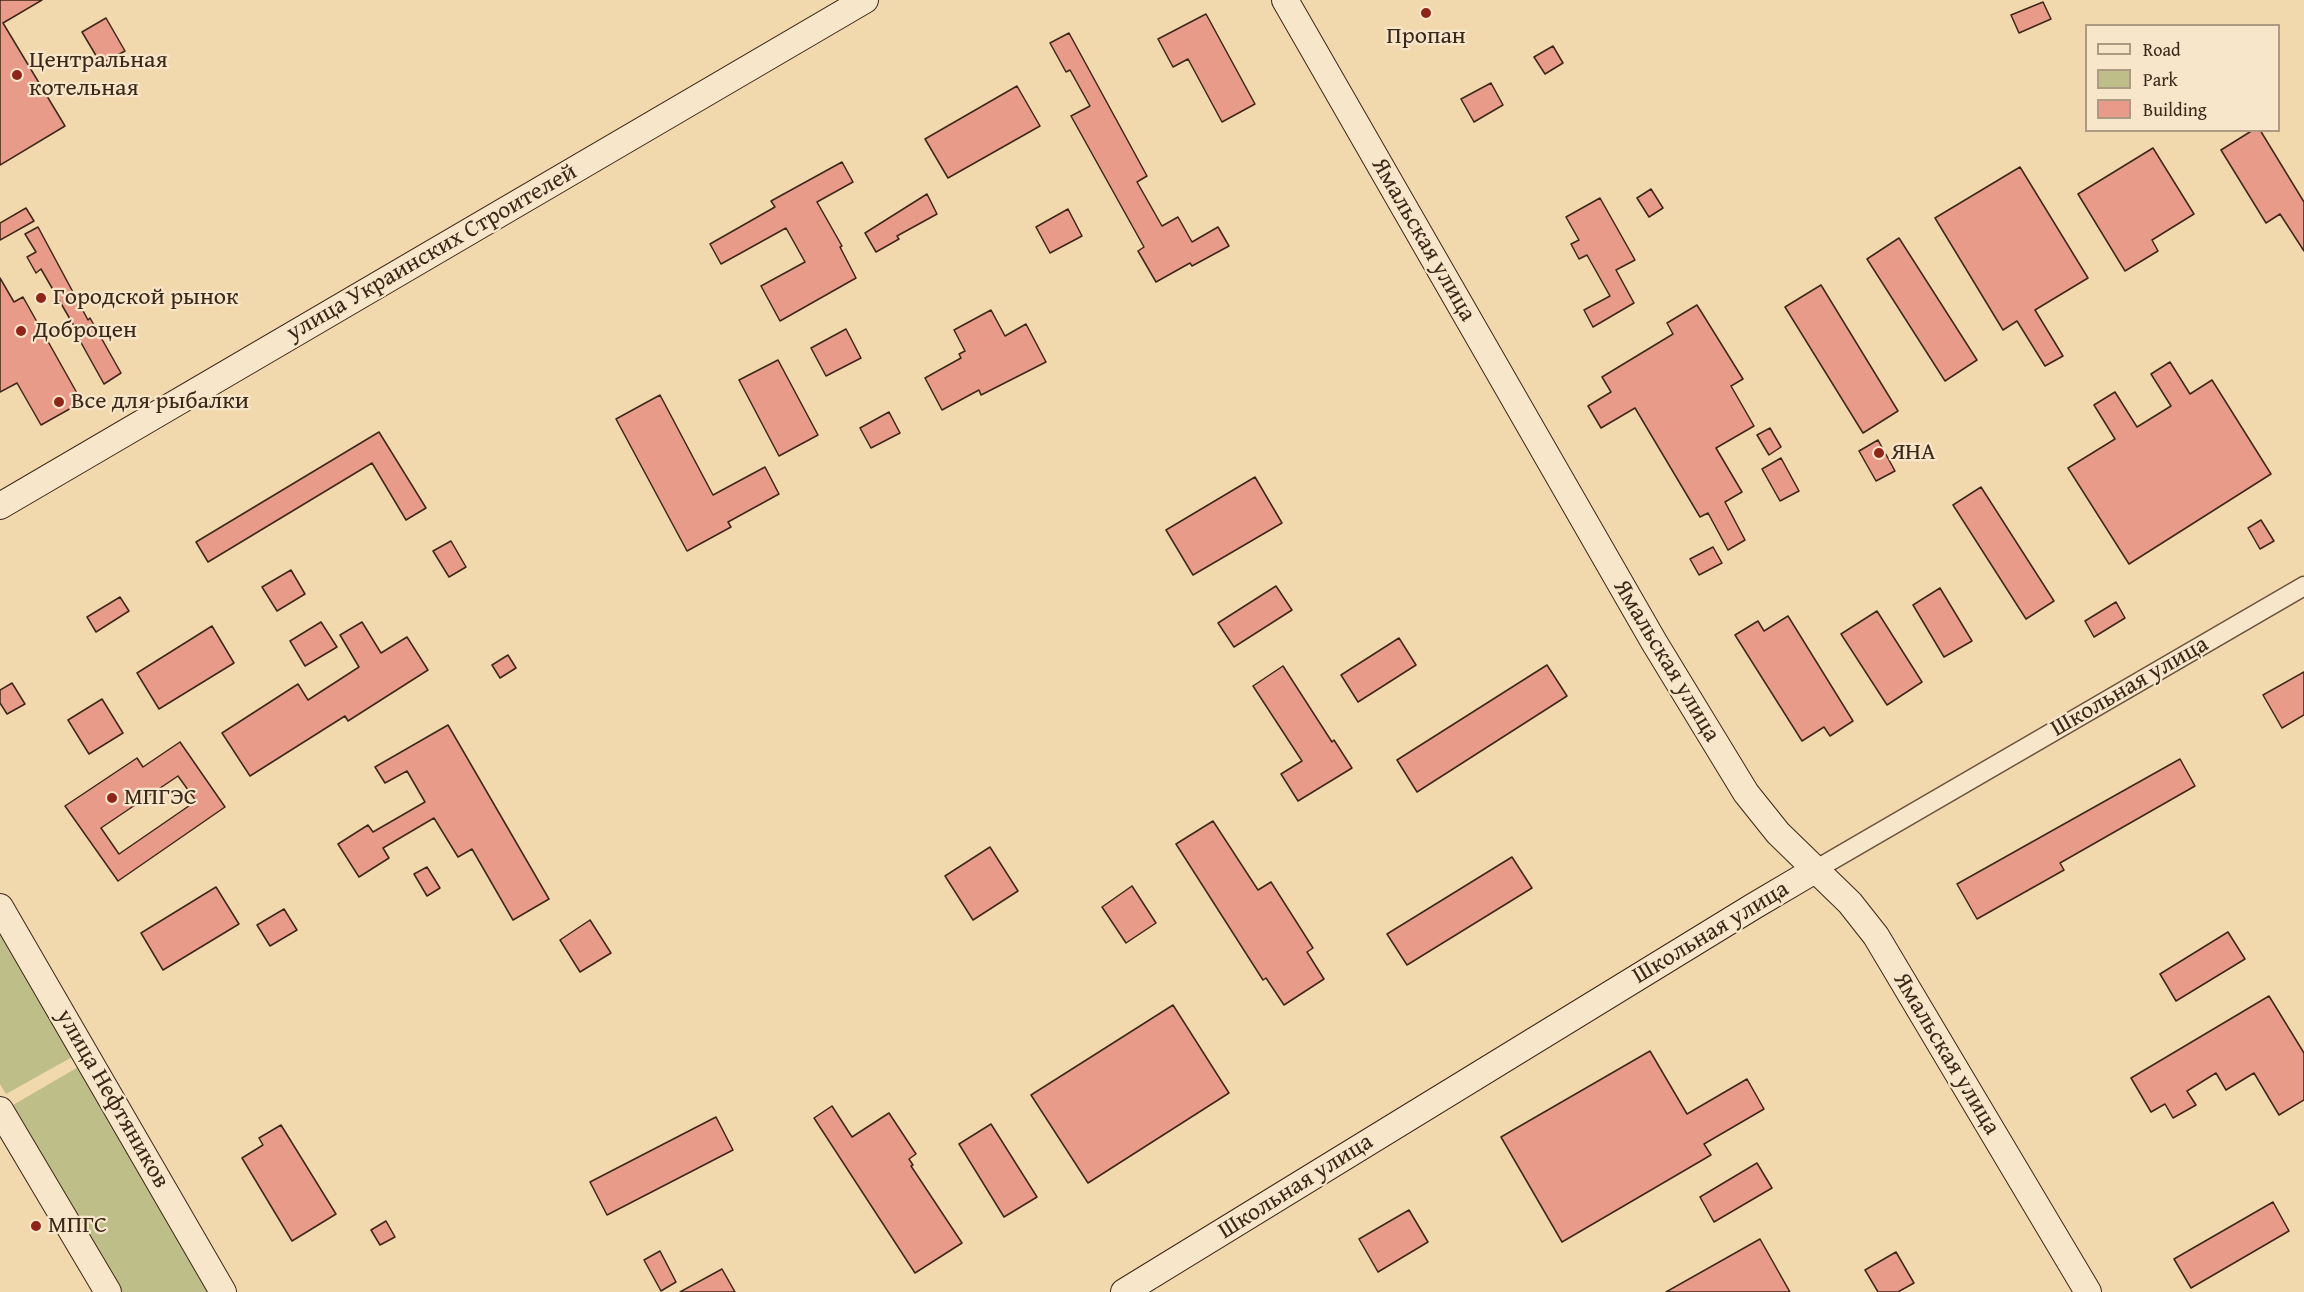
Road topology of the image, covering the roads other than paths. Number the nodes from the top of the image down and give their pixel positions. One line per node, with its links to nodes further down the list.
1 (865, 0): 3 (street, улица Украинских Строителей)
2 (1285, 0): 5 (street, Ямальская улица)
3 (0, 506)
4 (2304, 586): 5 (street, Школьная улица)
5 (1815, 870): 10 (street, Школьная улица); 11 (street, Ямальская улица)
6 (0, 906): 9 (street, улица Нефтяников)
7 (4, 1124): 8 (street)
8 (108, 1292)
9 (223, 1292)
10 (1124, 1292)
11 (2088, 1292)

